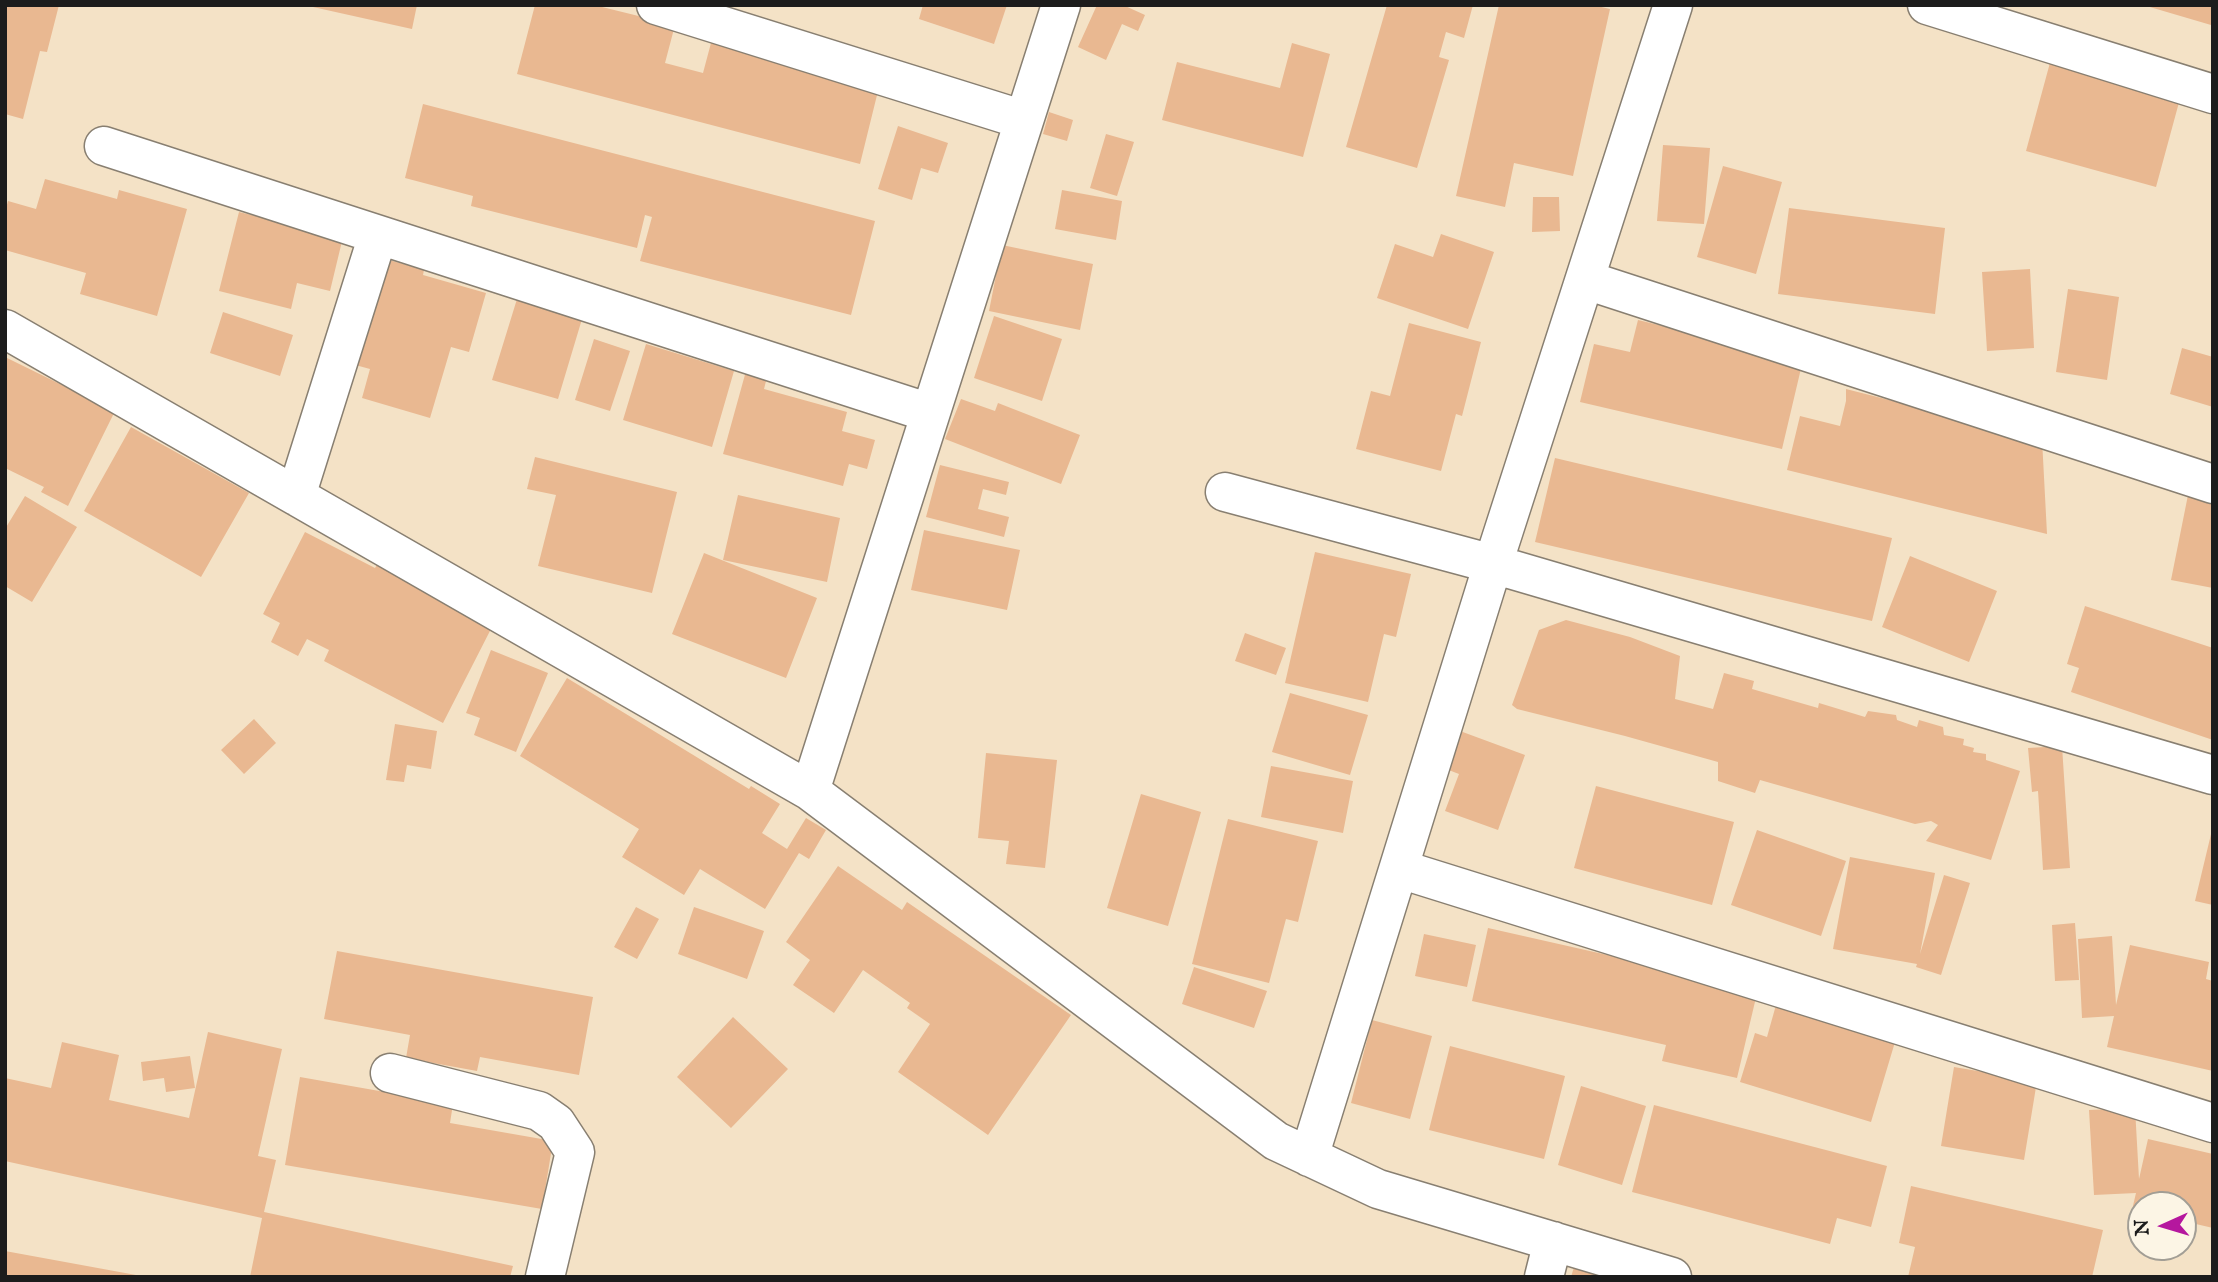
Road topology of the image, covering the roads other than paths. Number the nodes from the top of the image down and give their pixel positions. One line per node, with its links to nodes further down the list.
1 (656, 5): 6 (street)
2 (1060, 5): 6 (street)
3 (1673, 5): 9 (street)
4 (1927, 5): 5 (street)
5 (2213, 94)
6 (1024, 121): 11 (street)
7 (104, 146): 8 (street)
8 (379, 235): 11 (street); 14 (street)
9 (1586, 280): 12 (street); 15 (street)
10 (5, 329): 14 (street)
11 (930, 413): 17 (street)
12 (2213, 484)
13 (1225, 492): 15 (street)
14 (296, 496): 17 (street)
15 (1493, 564): 16 (street); 18 (street)
16 (2213, 775)
17 (810, 791): 21 (street)
18 (1400, 869): 20 (street); 21 (street)
19 (390, 1073): 23 (street)
20 (2213, 1122)
21 (1309, 1157): 22 (street)
22 (1549, 1259): 24 (street)
23 (545, 1277)
24 (1672, 1277)

